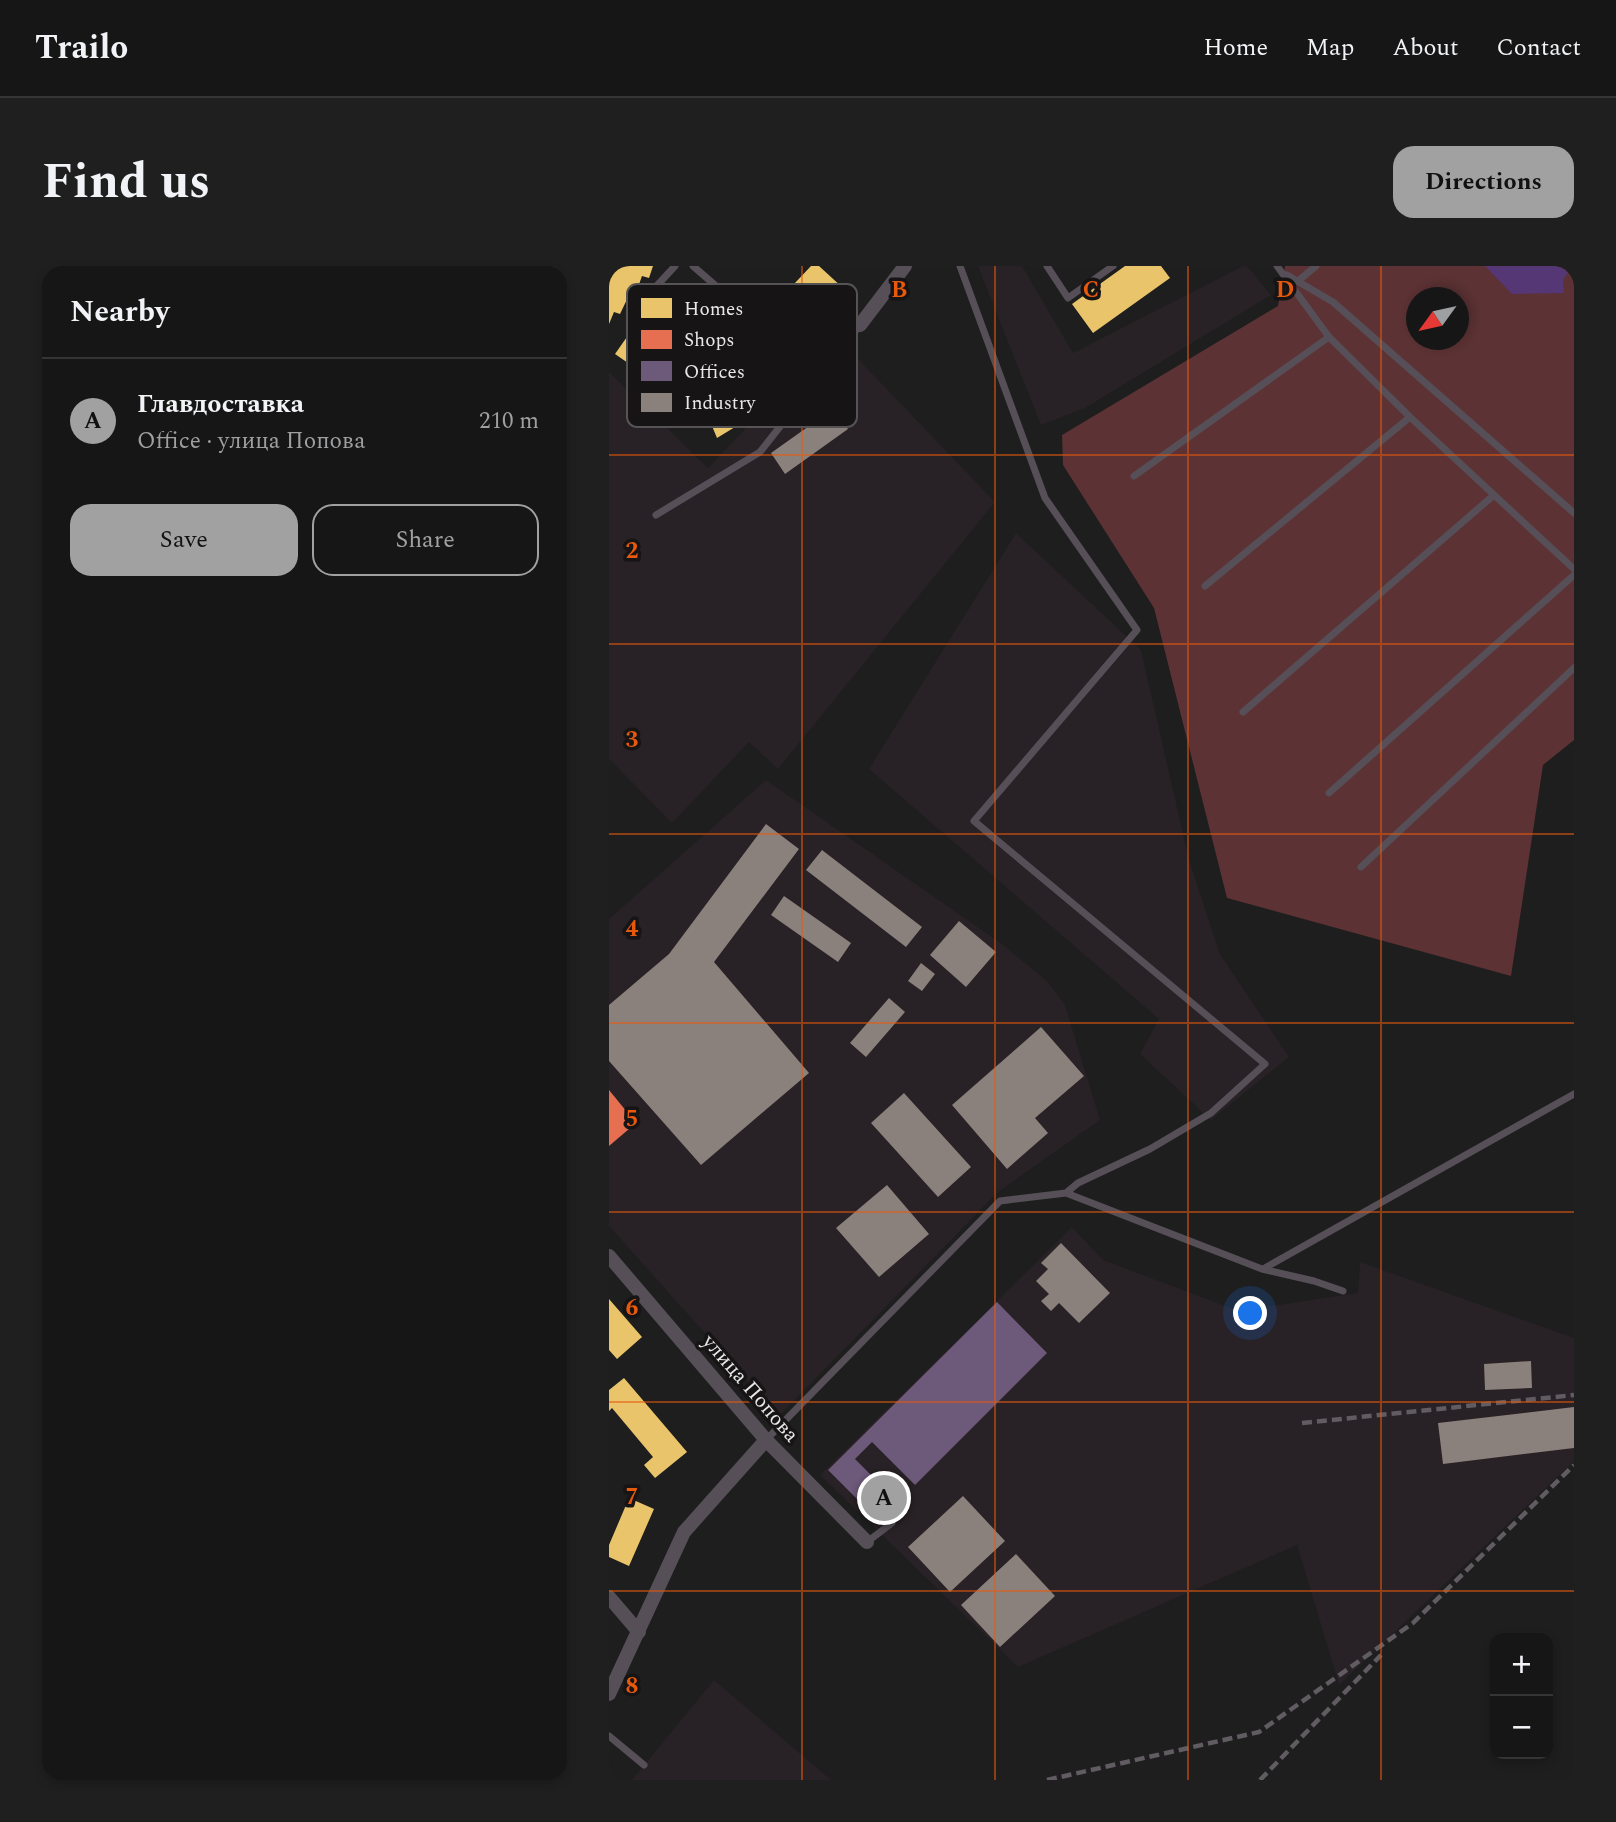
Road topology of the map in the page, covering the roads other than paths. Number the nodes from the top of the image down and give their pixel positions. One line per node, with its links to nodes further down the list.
1 (675, 266): 11 (lane)
2 (693, 266): 12 (lane)
3 (905, 266): 13 (street)
4 (960, 266): 30 (lane)
5 (1047, 266): 6 (lane)
6 (1113, 266)
7 (1277, 266): 9 (lane)
8 (1316, 266): 10 (lane)
9 (1284, 273): 10 (lane); 15 (lane)
10 (1298, 281): 20 (lane)
11 (658, 284)
12 (714, 284)
13 (860, 325): 14 (lane)
14 (857, 329)
15 (1329, 337): 16 (lane); 18 (lane)
16 (1411, 417): 19 (lane); 24 (lane)
17 (780, 427): 21 (lane)
18 (1134, 476)
19 (1494, 495): 22 (lane); 26 (lane)
20 (1574, 513)
21 (656, 515)
22 (1574, 569)
23 (1574, 575): 27 (lane)
24 (1205, 586)
25 (1574, 668): 28 (lane)
26 (1243, 712)
27 (1329, 793)
28 (1361, 867)
29 (1574, 1094): 32 (lane)
30 (1066, 1193): 32 (lane); 34 (lane)
31 (609, 1256): 34 (street, улица Попова)
32 (1262, 1269): 33 (lane)
33 (1342, 1291)
34 (766, 1440): 36 (street, улица Попова); 38 (street)
35 (892, 1522): 36 (lane)
36 (867, 1542)
37 (609, 1597): 38 (street)
38 (639, 1632): 39 (street)
39 (609, 1694)
40 (609, 1736): 41 (lane)
41 (644, 1765)

